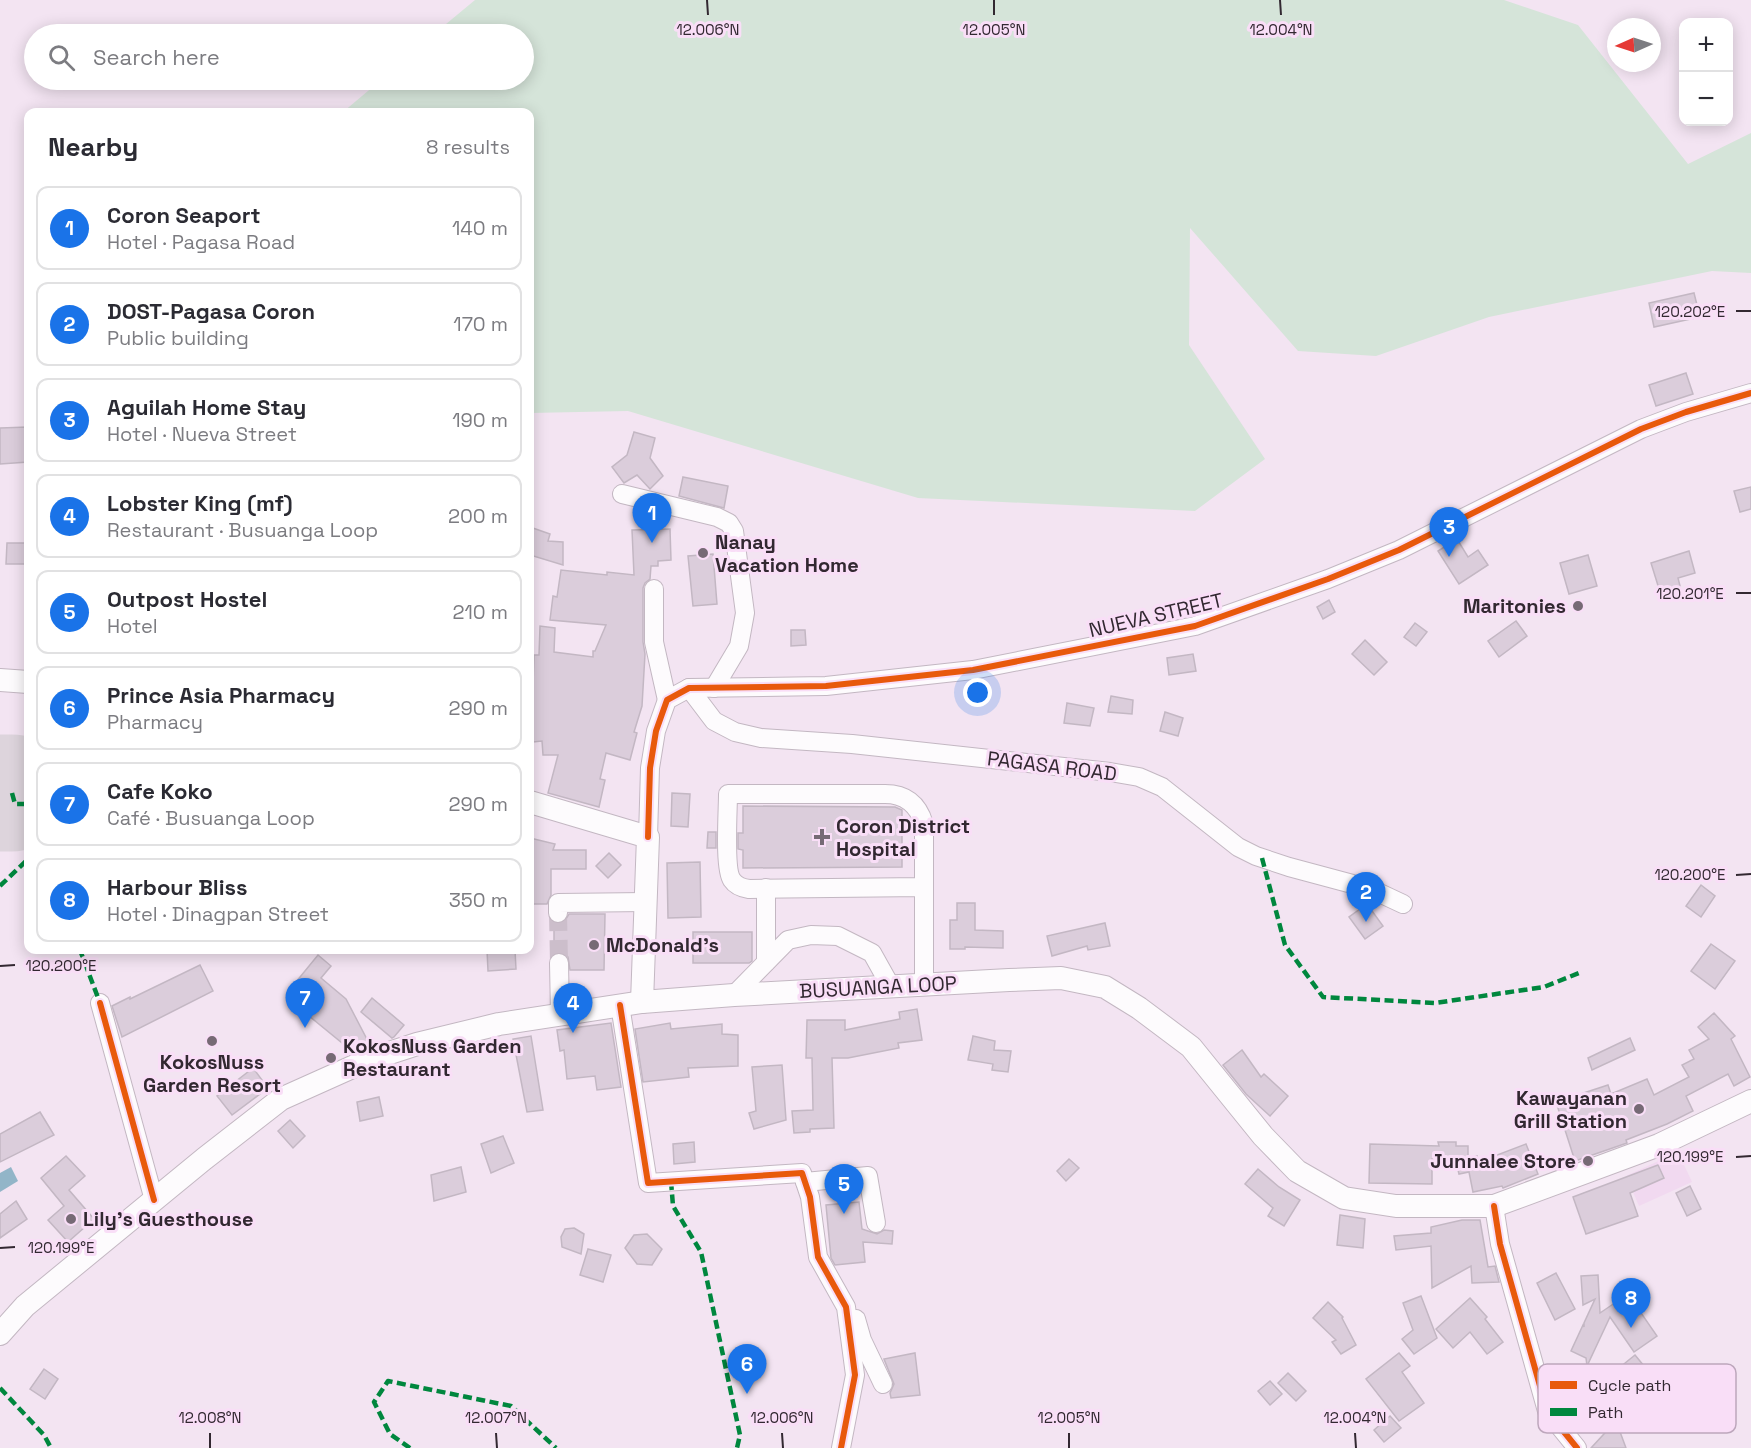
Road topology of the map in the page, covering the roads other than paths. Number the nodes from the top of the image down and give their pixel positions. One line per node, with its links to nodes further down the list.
1 (1751, 393): 6 (street, NUEVA STREET)
2 (622, 494): 6 (street)
3 (654, 589): 8 (street)
4 (0, 680): 5 (main road)
5 (24, 682)
6 (714, 687): 7 (street, NUEVA STREET)
7 (689, 688): 8 (street, NUEVA STREET); 14 (street, PAGASA ROAD)
8 (667, 700): 10 (street)
9 (534, 803): 10 (main road)
10 (648, 837): 13 (main road)
11 (923, 887): 12 (street); 12 (street); 18 (street)
12 (766, 888): 16 (street)
13 (646, 903): 15 (street); 21 (main road)
14 (1402, 904)
15 (558, 913)
16 (766, 962): 19 (street); 20 (street)
17 (559, 963): 24 (street)
18 (924, 984): 19 (main road, BUSUANGA LOOP); 28 (main road, BUSUANGA LOOP)
19 (891, 987): 20 (main road, BUSUANGA LOOP)
20 (734, 994): 21 (main road, BUSUANGA LOOP)
21 (642, 1002): 23 (main road, BUSUANGA LOOP)
22 (100, 1003): 27 (street)
23 (620, 1005): 24 (main road, BUSUANGA LOOP); 26 (street)
24 (560, 1014): 27 (main road, BUSUANGA LOOP)
25 (1751, 1101): 28 (main road, BUSUANGA LOOP)
26 (805, 1182): 29 (street); 30 (street)
27 (154, 1200): 31 (main road, BUSUANGA LOOP)
28 (1494, 1206): 32 (street)
29 (876, 1223)
30 (846, 1307): 33 (street); 35 (street)
31 (0, 1334)
32 (1538, 1379)
33 (883, 1384)
34 (1565, 1433): 36 (street)
35 (841, 1448)
36 (1577, 1448)

